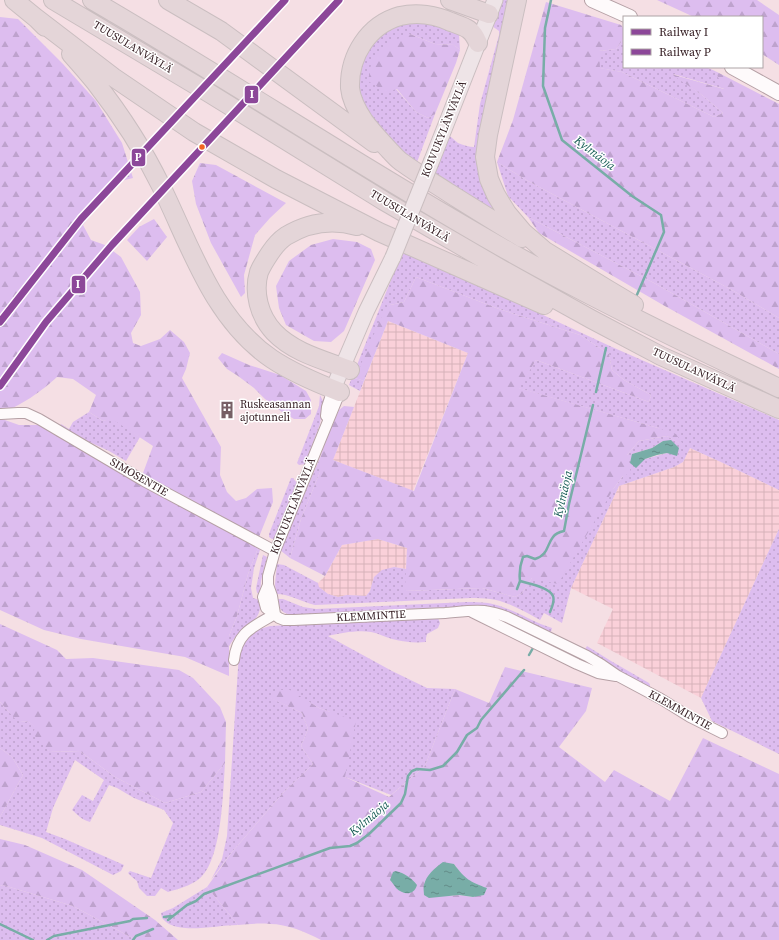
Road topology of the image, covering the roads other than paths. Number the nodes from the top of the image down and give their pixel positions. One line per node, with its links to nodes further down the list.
1 (14, 0): 10 (highway)
2 (53, 0): 17 (highway, TUUSULANVÄYLÄ)
3 (92, 0): 19 (highway, TUUSULANVÄYLÄ)
4 (168, 0): 14 (highway)
5 (450, 0): 8 (highway)
6 (592, 0): 9 (main road)
7 (517, 1): 16 (highway)
8 (492, 7): 11 (main road, KOIVUKYLÄNVÄYLÄ)
9 (628, 16)
10 (36, 18): 15 (highway); 20 (highway)
11 (478, 44): 14 (highway); 18 (main road, KOIVUKYLÄNVÄYLÄ, bridge)
12 (734, 68): 13 (main road)
13 (779, 93)
14 (402, 163): 16 (highway)
15 (379, 232): 17 (highway); 18 (highway)
16 (545, 251): 19 (highway)
17 (661, 356): 21 (highway, TUUSULANVÄYLÄ)
18 (346, 368): 20 (main road, KOIVUKYLÄNVÄYLÄ)
19 (779, 388)
20 (336, 391): 23 (street, KOIVUKYLÄNVÄYLÄ)
21 (779, 409)
22 (1, 414): 23 (street, SIMOSENTIE)
23 (275, 551): 24 (street, KOIVUKYLÄNVÄYLÄ)
24 (274, 614): 25 (street); 26 (street, KLEMMINTIE)
25 (234, 660)
26 (722, 733)

